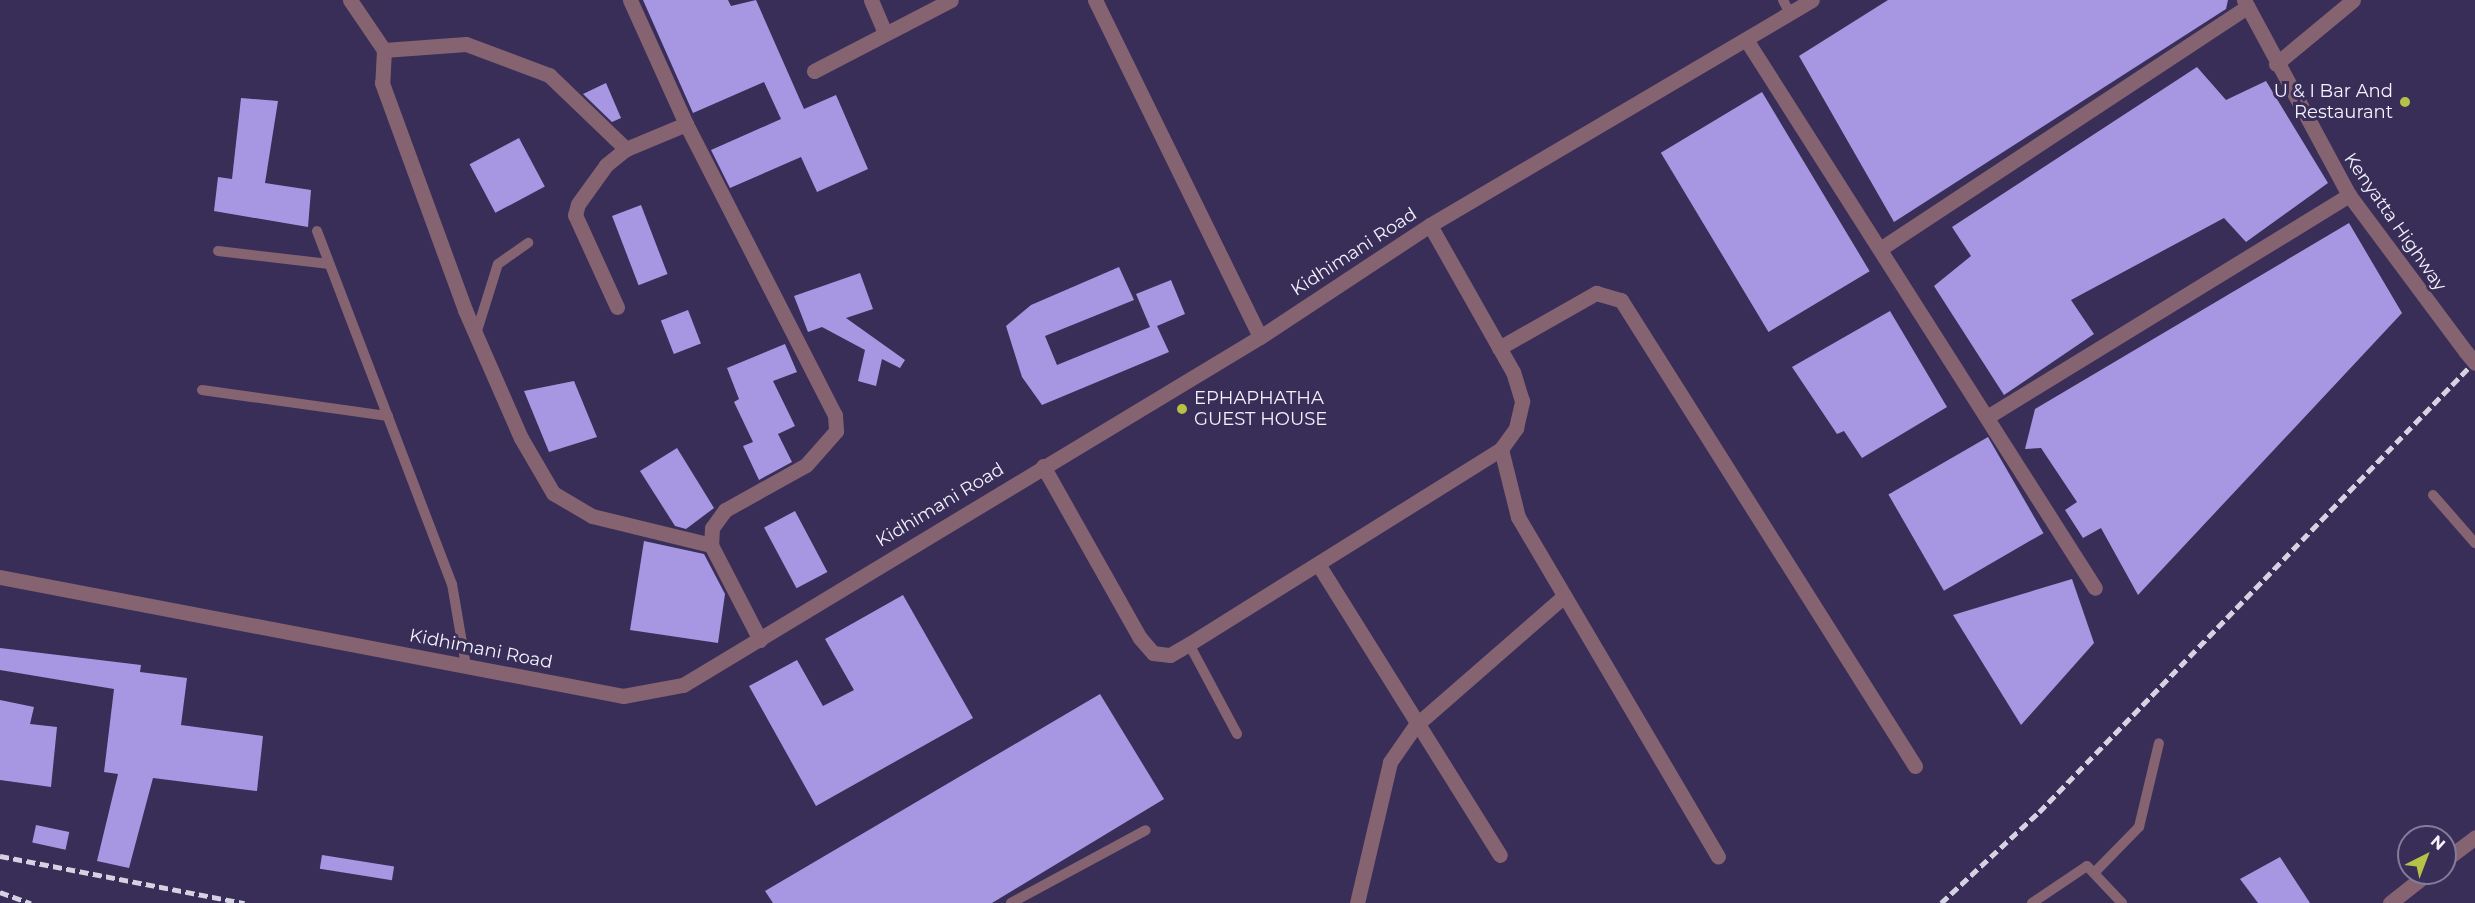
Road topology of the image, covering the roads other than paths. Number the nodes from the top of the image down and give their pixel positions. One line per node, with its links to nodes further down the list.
1 (350, 0): 12 (street)
2 (630, 0): 15 (street)
3 (871, 0): 10 (street)
4 (951, 0): 10 (street)
5 (1095, 0): 26 (street)
6 (1812, 0): 9 (street, Kidhimani Road)
7 (2353, 0): 13 (street)
8 (2246, 4): 13 (street, Kenyatta Highway); 21 (street)
9 (1786, 7): 11 (street, Kidhimani Road)
10 (884, 30): 14 (street)
11 (1747, 41): 18 (street, Kidhimani Road); 21 (street)
12 (384, 50): 16 (street); 25 (street)
13 (2276, 64): 17 (street, Kenyatta Highway)
14 (814, 71)
15 (686, 124): 16 (street); 36 (street)
16 (626, 149): 24 (street)
17 (2349, 195): 28 (street, Kenyatta Highway); 31 (street)
18 (1430, 225): 26 (street, Kidhimani Road); 27 (street)
19 (317, 231): 23 (lane)
20 (528, 243): 25 (lane)
21 (1880, 249): 31 (street)
22 (218, 251): 23 (lane)
23 (329, 264): 30 (lane)
24 (616, 307)
25 (476, 334): 36 (street)
26 (1260, 337): 33 (street, Kidhimani Road)
27 (1499, 348): 32 (street); 47 (street)
28 (2470, 358)
29 (202, 390): 30 (lane)
30 (388, 416): 43 (lane)
31 (1987, 417): 39 (street)
32 (1501, 448): 37 (street); 40 (street)
33 (1043, 466): 41 (street, Kidhimani Road); 42 (street)
34 (2433, 495): 35 (lane)
35 (2475, 543)
36 (711, 545): 41 (street)
37 (1318, 564): 42 (street); 44 (street)
38 (0, 577): 43 (street, Kidhimani Road)
39 (2095, 588)
40 (1564, 596): 44 (street); 52 (street)
41 (760, 640): 43 (street, Kidhimani Road)
42 (1189, 644): 45 (lane)
43 (466, 666)
44 (1415, 726): 51 (street); 56 (street)
45 (1237, 734)
46 (2159, 743): 53 (lane)
47 (1915, 766)
48 (1146, 830): 55 (lane)
49 (2475, 837): 50 (street)
50 (2457, 851)
51 (1500, 855)
52 (1718, 857)
53 (2096, 871): 57 (lane); 58 (lane)
54 (2413, 885): 59 (street)
55 (1011, 903)
56 (1357, 903)
57 (2032, 903)
58 (2122, 903)
59 (2390, 903)

